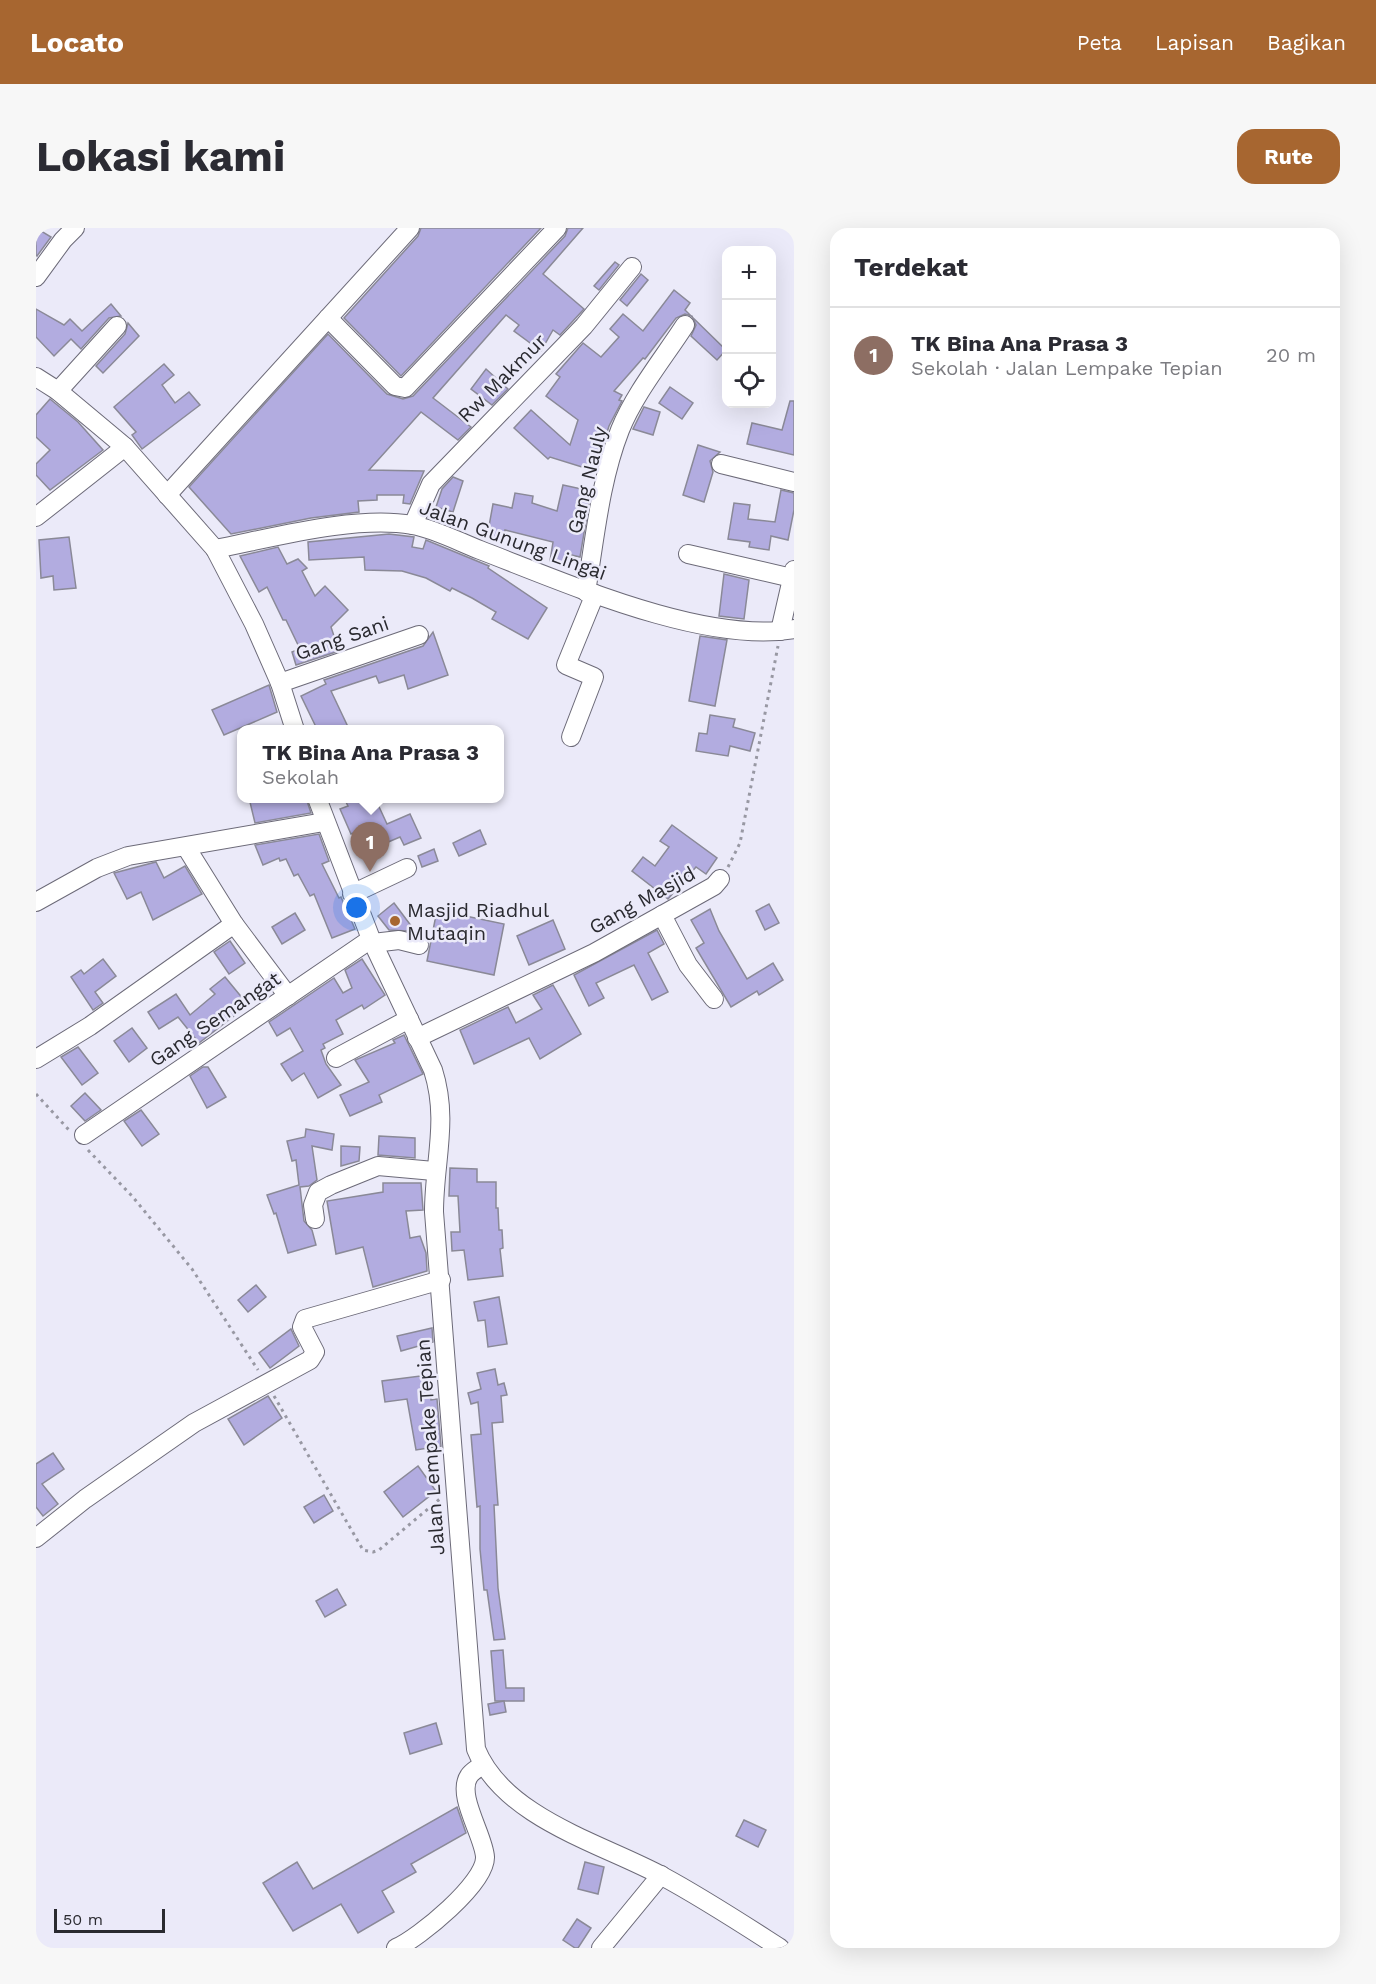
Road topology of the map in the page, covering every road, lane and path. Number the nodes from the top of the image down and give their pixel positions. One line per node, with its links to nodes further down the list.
1 (75, 228): 5 (street)
2 (410, 228): 6 (street)
3 (557, 228): 6 (street)
4 (633, 267): 16 (street, Rw Makmur)
5 (36, 277)
6 (328, 318): 14 (street)
7 (685, 325): 20 (street, Gang Nauly)
8 (117, 326): 10 (street)
9 (36, 377): 10 (street)
10 (58, 391): 11 (street)
11 (125, 447): 14 (street); 15 (street)
12 (721, 464): 13 (street)
13 (794, 482)
14 (167, 495): 17 (street)
15 (36, 517)
16 (412, 525): 17 (street, Jalan Gunung Lingai); 20 (street, Jalan Gunung Lingai)
17 (215, 549): 23 (street)
18 (688, 554): 19 (street)
19 (793, 574): 21 (street)
20 (590, 593): 21 (street, Jalan Gunung Lingai); 25 (street, Gang Nauly)
21 (787, 630): 30 (path, Gang Masjid)
22 (419, 635): 23 (street, Gang Sani)
23 (280, 683): 24 (street)
24 (294, 725)
25 (571, 737)
26 (318, 803): 27 (street, Jalan Lempake Tepian)
27 (324, 822): 28 (street); 31 (street, Jalan Lempake Tepian)
28 (186, 847): 32 (street); 34 (street)
29 (407, 868): 31 (street)
30 (720, 879): 33 (street, Gang Masjid)
31 (352, 894): 35 (street, Jalan Lempake Tepian)
32 (36, 902)
33 (662, 915): 38 (street); 40 (street, Gang Masjid)
34 (234, 924): 37 (street); 42 (street)
35 (372, 941): 36 (street); 37 (street, Gang Semangat); 39 (street, Jalan Lempake Tepian)
36 (419, 945)
37 (288, 996): 44 (street, Gang Semangat)
38 (714, 999)
39 (409, 1019): 40 (street, Jalan Lempake Tepian); 41 (street)
40 (417, 1038): 45 (street, Jalan Lempake Tepian)
41 (336, 1058)
42 (36, 1059)
43 (36, 1094): 44 (path)
44 (80, 1138): 48 (path)
45 (434, 1171): 46 (street); 47 (street, Jalan Lempake Tepian)
46 (315, 1218)
47 (441, 1280): 48 (street); 49 (street, Jalan Lempake Tepian)
48 (266, 1383): 49 (path); 50 (street)
49 (456, 1486): 51 (street, Jalan Lempake Tepian)
50 (36, 1538)
51 (483, 1764): 52 (street, Jalan Lempake Tepian); 53 (street)
52 (661, 1875): 54 (street); 55 (street, Jalan Lempake Tepian)
53 (396, 1948)
54 (602, 1948)
55 (780, 1948)

